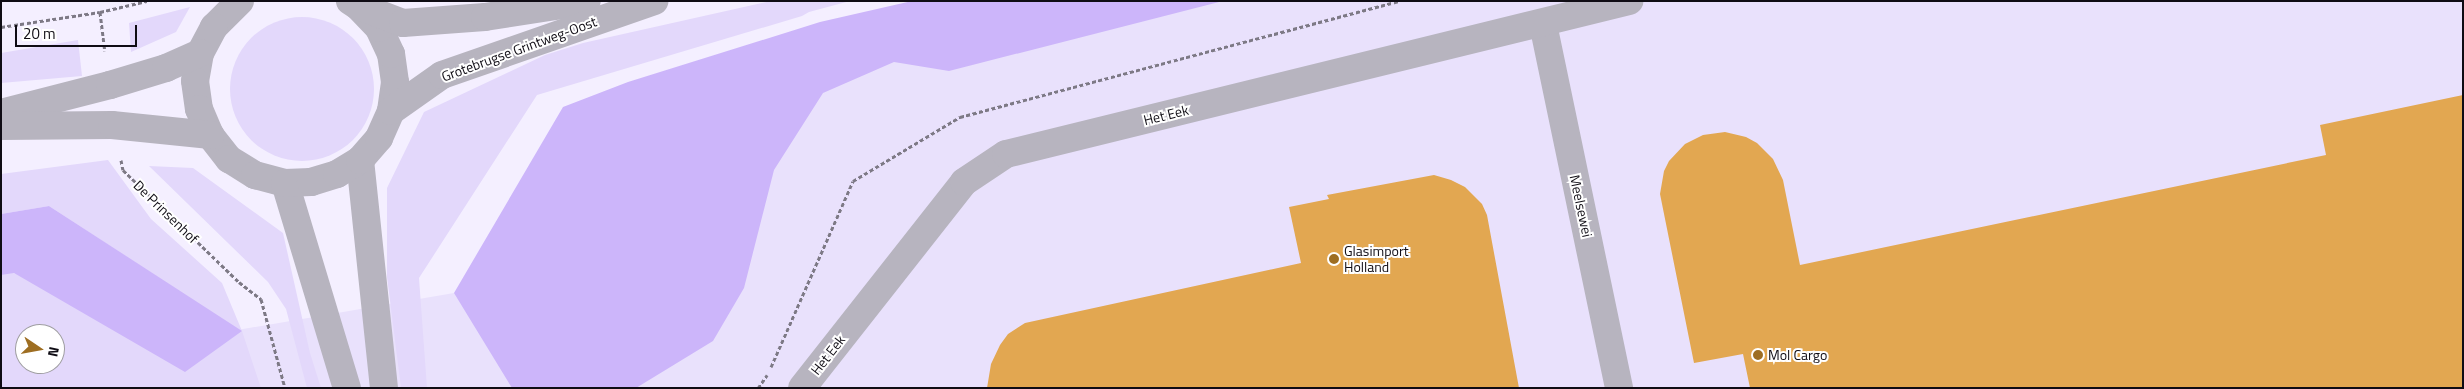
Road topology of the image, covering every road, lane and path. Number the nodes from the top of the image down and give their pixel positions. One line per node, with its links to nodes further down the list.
1 (147, 1): 7 (path)
2 (240, 1): 10 (street)
3 (587, 1): 6 (street, Grotebrugse Grintweg-Oost)
4 (655, 1): 12 (street, Grotebrugse Grintweg-Oost)
5 (1629, 1): 8 (street, Het Eek)
6 (354, 4): 12 (street)
7 (100, 12): 9 (path); 11 (path)
8 (1543, 24): 22 (street, Het Eek); 23 (street, Meelsewei)
9 (1, 27)
10 (200, 54): 11 (street); 16 (street)
11 (110, 85): 13 (street)
12 (391, 111): 17 (street)
13 (1, 113)
14 (1, 126): 15 (street)
15 (112, 126): 16 (street); 19 (path, De Prinsenhof)
16 (210, 135): 18 (street)
17 (360, 160): 18 (street); 21 (street)
18 (285, 183): 20 (street)
19 (285, 388)
20 (347, 388)
21 (384, 388)
22 (802, 388)
23 (1620, 388)

